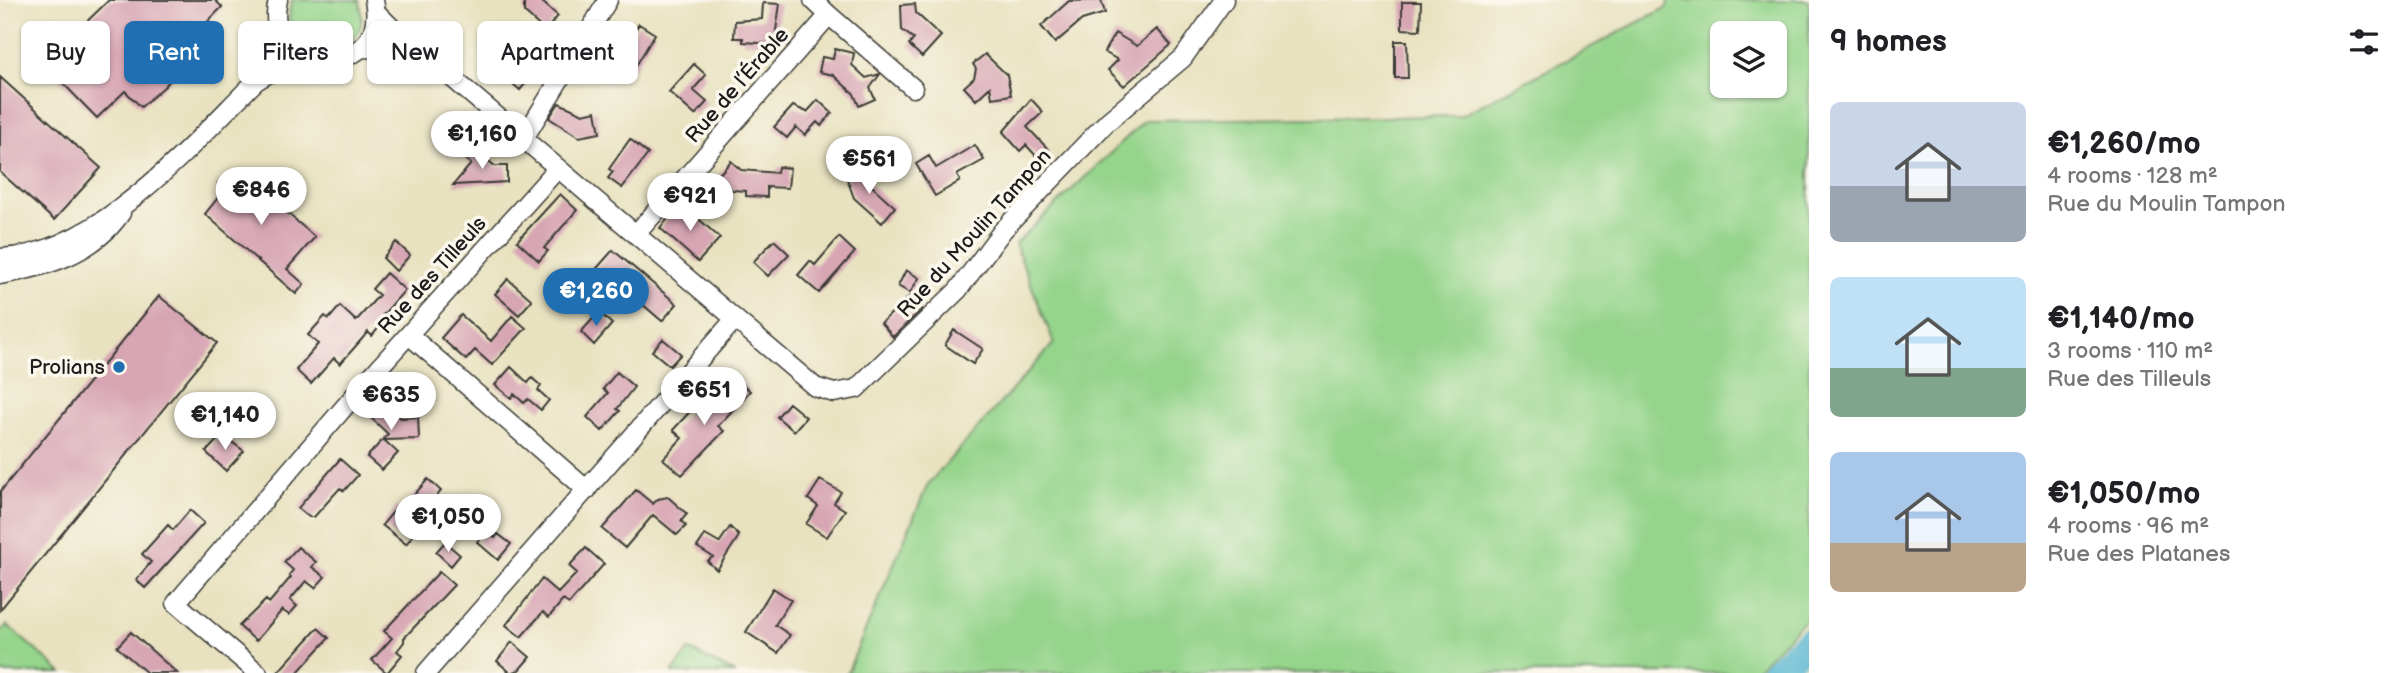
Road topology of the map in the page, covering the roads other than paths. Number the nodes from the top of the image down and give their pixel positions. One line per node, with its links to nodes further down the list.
1 (278, 0): 7 (street)
2 (608, 0): 15 (street)
3 (813, 0): 6 (street)
4 (1224, 0): 21 (street, Rue du Moulin Tampon)
5 (375, 6): 8 (street, Rue du Moulin Tampon); 9 (street)
6 (830, 15): 14 (street); 18 (street, Rue de l’Érable)
7 (279, 21)
8 (388, 21)
9 (360, 48): 10 (street); 11 (street)
10 (367, 48)
11 (353, 52)
12 (253, 84): 17 (street)
13 (460, 84): 15 (street, Rue du Moulin Tampon)
14 (913, 88)
15 (524, 138): 16 (street, Rue du Moulin Tampon)
16 (558, 168): 18 (street, Rue du Moulin Tampon); 22 (street, Rue des Tilleuls)
17 (125, 207): 19 (street); 20 (street)
18 (636, 234): 21 (street, Rue du Moulin Tampon)
19 (0, 257)
20 (0, 275)
21 (735, 319): 23 (street)
22 (409, 335): 23 (street); 24 (street, Rue des Tilleuls)
23 (587, 489): 25 (street)
24 (258, 673)
25 (426, 673)

